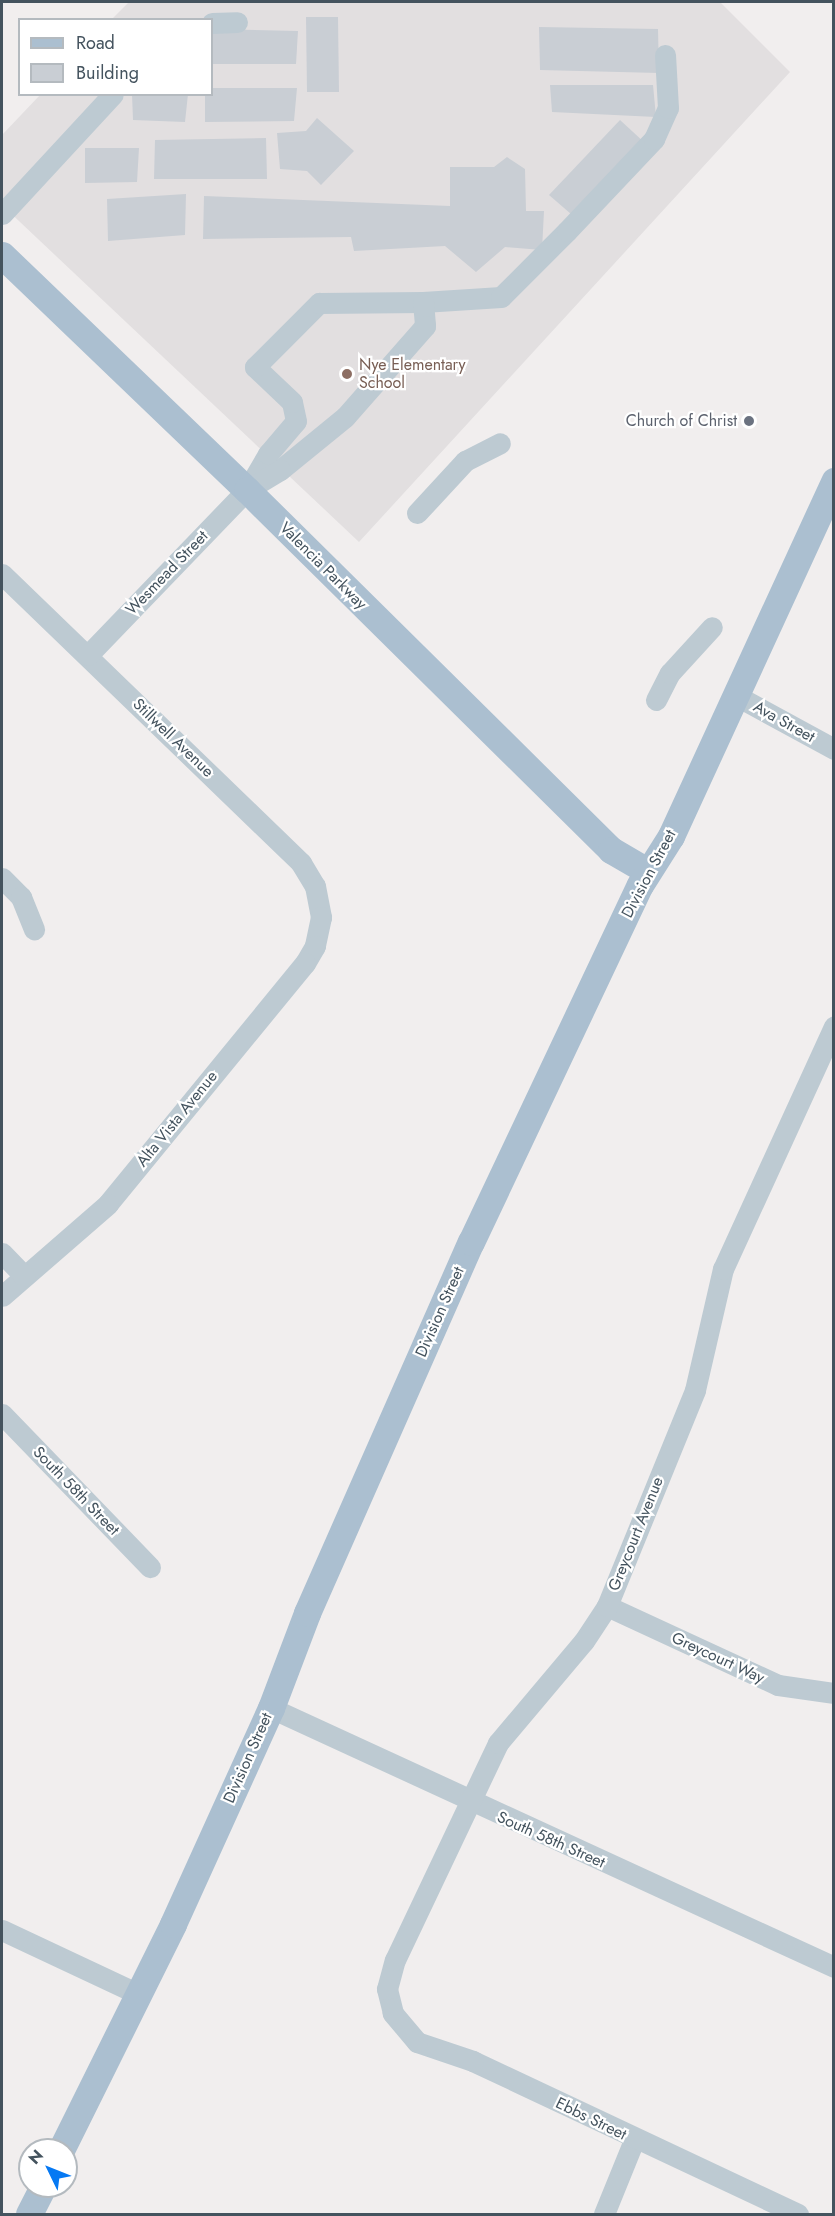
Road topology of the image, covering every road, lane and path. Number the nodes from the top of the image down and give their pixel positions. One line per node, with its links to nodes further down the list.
1 (237, 22): 2 (street)
2 (213, 23)
3 (665, 55): 7 (street)
4 (110, 96): 5 (street)
5 (2, 214)
6 (2, 255): 10 (main road, Valencia Parkway)
7 (423, 302): 10 (street); 10 (street)
8 (500, 443): 11 (street)
9 (834, 481): 15 (main road, Division Street)
10 (247, 490): 14 (street, Wesmead Street); 18 (main road, Valencia Parkway)
11 (417, 513)
12 (2, 574): 14 (street, Stillwell Avenue)
13 (712, 627): 16 (street)
14 (88, 655): 20 (street, Stillwell Avenue)
15 (735, 695): 17 (street, Ava Street); 18 (main road, Division Street)
16 (656, 700)
17 (834, 749)
18 (647, 871): 30 (main road, Division Street)
19 (2, 878): 21 (street)
20 (321, 917): 24 (street, Alta Vista Avenue)
21 (34, 929)
22 (834, 1026): 28 (street, Greycourt Avenue)
23 (2, 1253): 24 (street)
24 (24, 1276): 25 (street, Alta Vista Avenue)
25 (2, 1296)
26 (2, 1414): 27 (street, South 58th Street)
27 (150, 1567)
28 (607, 1606): 29 (street, Greycourt Way); 31 (street, Greycourt Avenue)
29 (834, 1693)
30 (270, 1708): 31 (street, South 58th Street); 34 (main road, Division Street)
31 (470, 1803): 33 (street, South 58th Street); 35 (street, Greycourt Avenue)
32 (2, 1930): 34 (street)
33 (834, 1967)
34 (138, 1994): 36 (main road, Division Street)
35 (393, 2013): 37 (street, Ebbs Street)
36 (67, 2138)
37 (634, 2140): 40 (street); 41 (street, Ebbs Street)
38 (37, 2198): 39 (main road)
39 (29, 2214)
40 (604, 2214)
41 (798, 2214)

